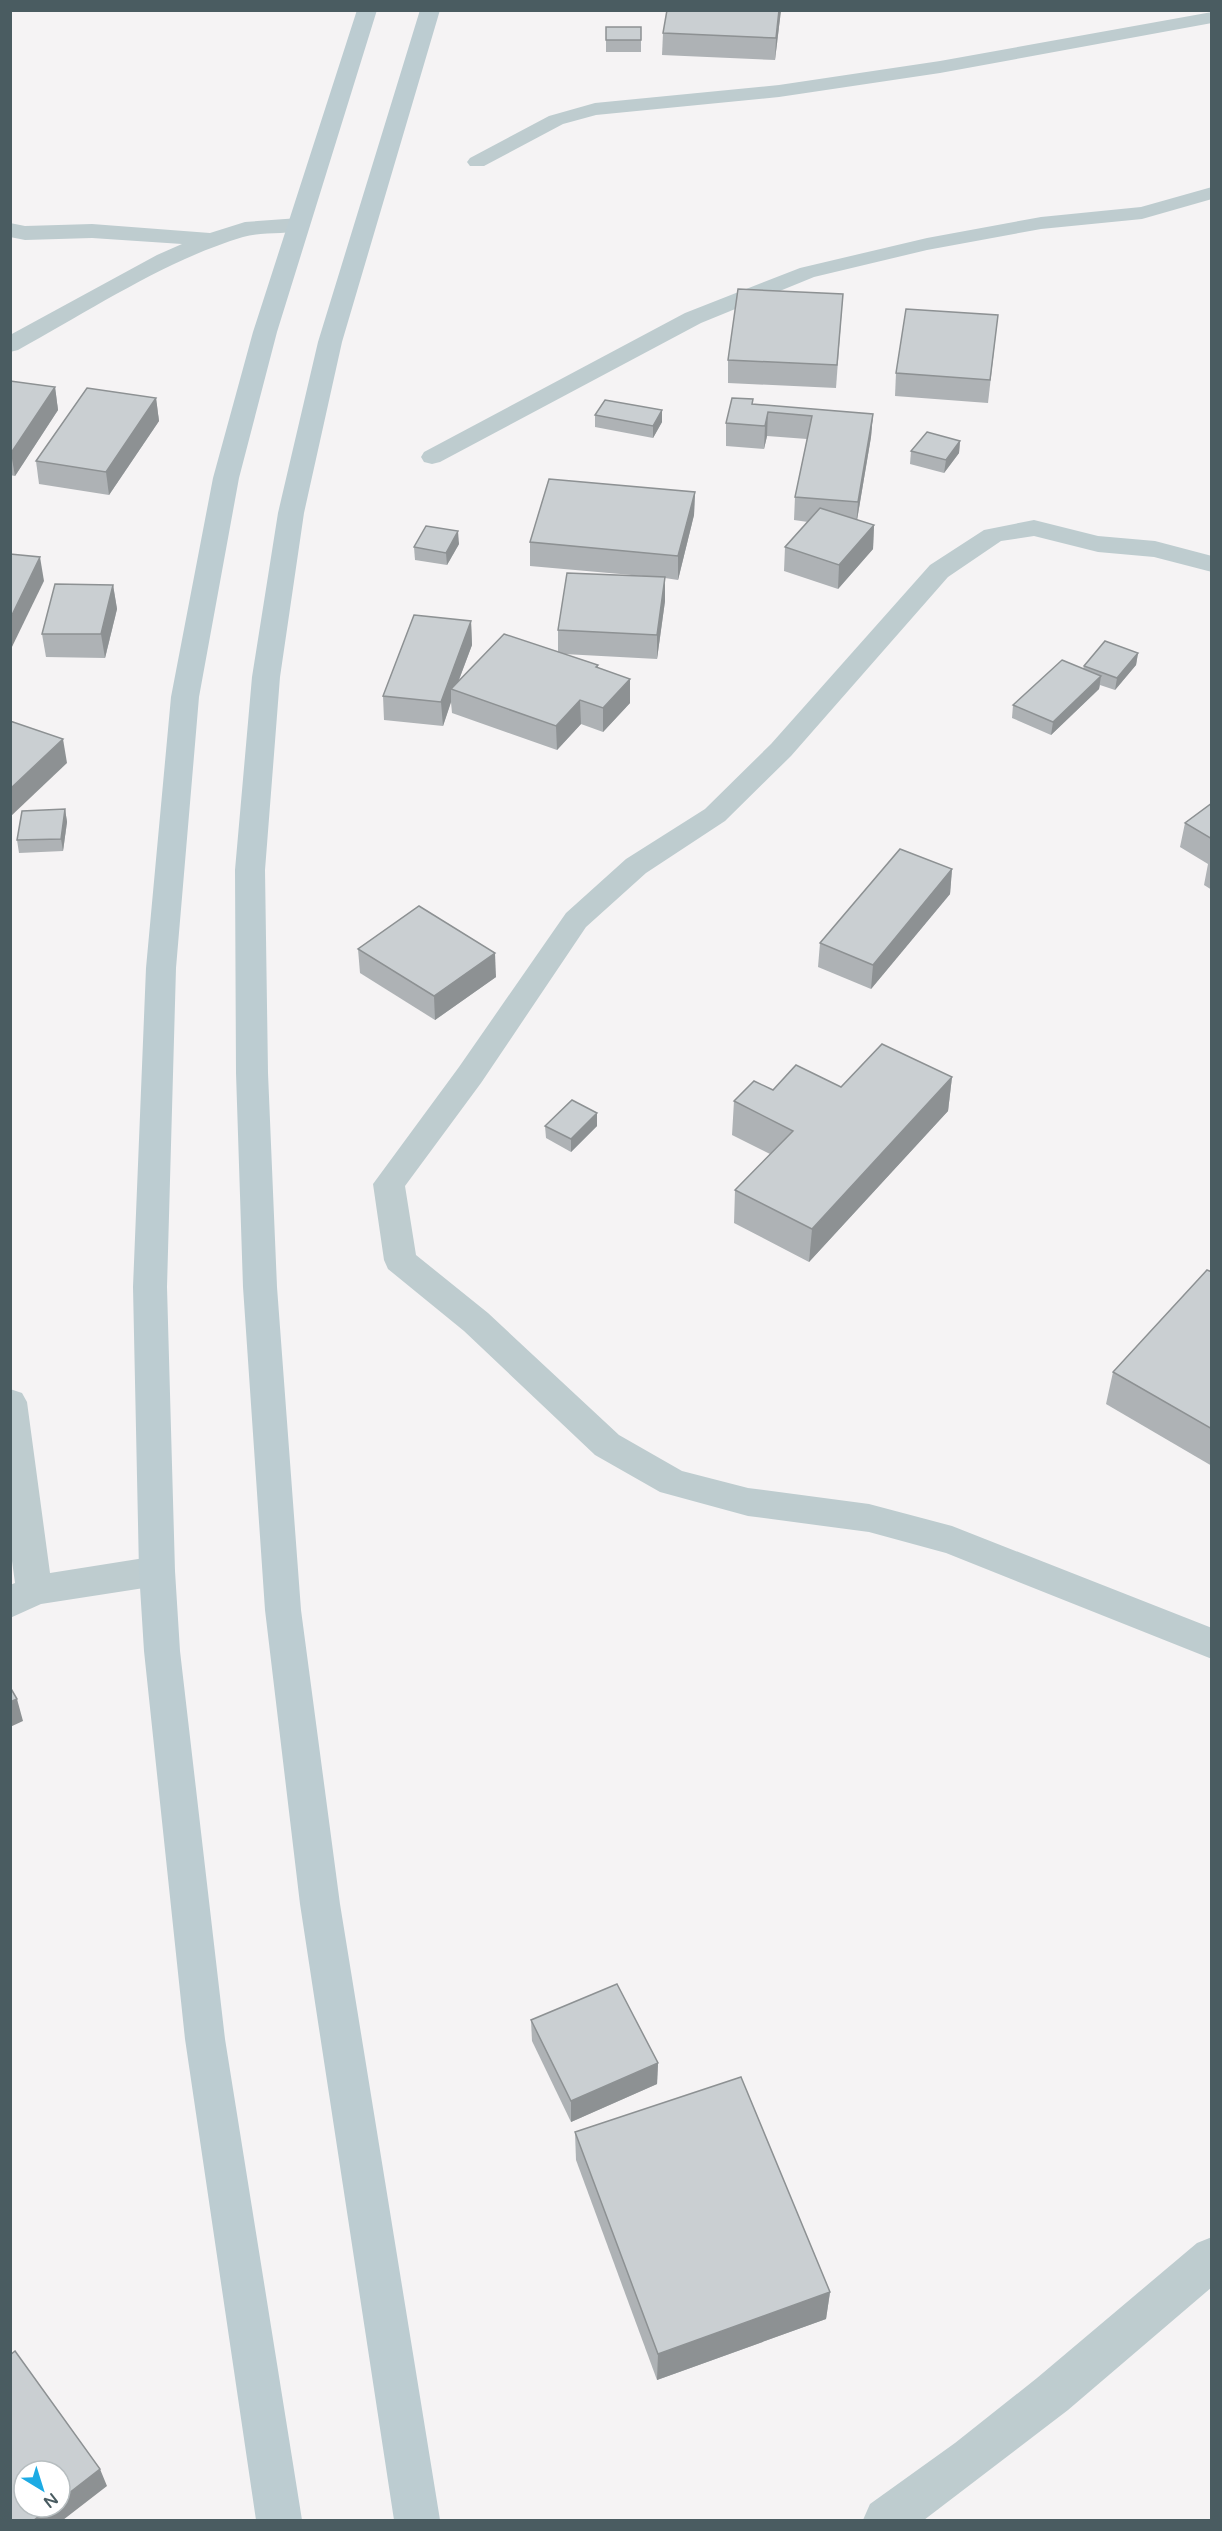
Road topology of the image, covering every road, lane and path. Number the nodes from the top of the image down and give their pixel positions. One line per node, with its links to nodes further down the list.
1 (367, 10): 6 (main road)
2 (430, 10): 18 (main road)
3 (1212, 17): 4 (lane)
4 (477, 162)
5 (1212, 193): 10 (lane)
6 (299, 225): 8 (street); 13 (main road)
7 (10, 230): 8 (street)
8 (213, 239): 9 (street)
9 (10, 345)
10 (432, 457)
11 (1212, 564): 15 (street)
12 (10, 1402): 14 (street)
13 (157, 1571): 14 (street); 17 (main road)
14 (22, 1597)
15 (1212, 1644)
16 (1212, 2258): 19 (street)
17 (279, 2520)
18 (417, 2520)
19 (886, 2520)

